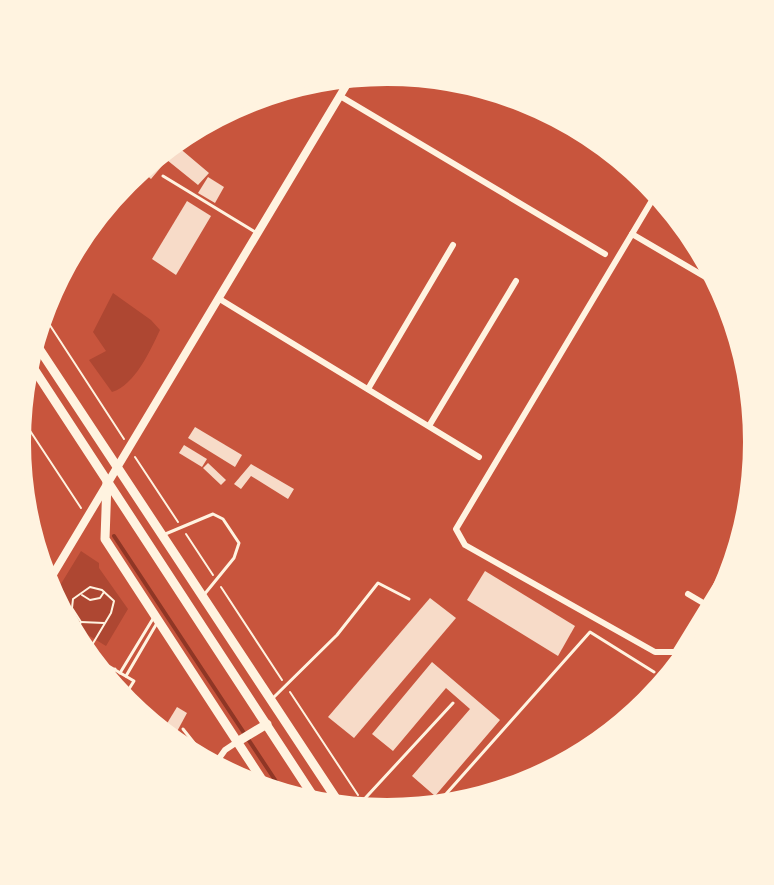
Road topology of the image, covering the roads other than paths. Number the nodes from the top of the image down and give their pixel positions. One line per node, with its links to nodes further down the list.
1 (346, 85): 2 (street)
2 (340, 96): 5 (street); 8 (street)
3 (163, 176): 5 (lane)
4 (653, 199): 6 (street)
5 (257, 233): 11 (street)
6 (632, 234): 9 (street); 25 (street)
7 (453, 245): 14 (street)
8 (605, 254)
9 (708, 278)
10 (516, 281): 15 (street)
11 (218, 298): 14 (street); 17 (street)
12 (39, 349): 17 (main road)
13 (34, 370): 18 (main road)
14 (368, 389): 15 (street)
15 (429, 426): 16 (street)
16 (479, 457)
17 (116, 467): 18 (street); 19 (main road)
18 (107, 482): 20 (street); 26 (main road); 36 (main road)
19 (162, 536): 23 (main road); 23 (lane)
20 (52, 575)
21 (721, 577): 25 (street)
22 (688, 594): 25 (street)
23 (202, 597): 34 (main road)
24 (409, 599): 34 (lane)
25 (705, 604)
26 (157, 618): 30 (lane); 32 (lane); 38 (main road)
27 (100, 661): 28 (lane)
28 (115, 669): 30 (lane); 31 (lane)
29 (654, 672): 44 (lane)
30 (120, 673): 32 (lane)
31 (111, 675)
32 (126, 676): 33 (lane)
33 (127, 692)
34 (270, 701): 43 (main road)
35 (453, 703): 45 (lane)
36 (267, 724): 38 (main road); 42 (main road)
37 (183, 729): 39 (lane)
38 (237, 742): 40 (street); 41 (main road)
39 (199, 749)
40 (218, 760)
41 (262, 780)
42 (312, 795)
43 (335, 798)
44 (443, 798)
45 (362, 802)

